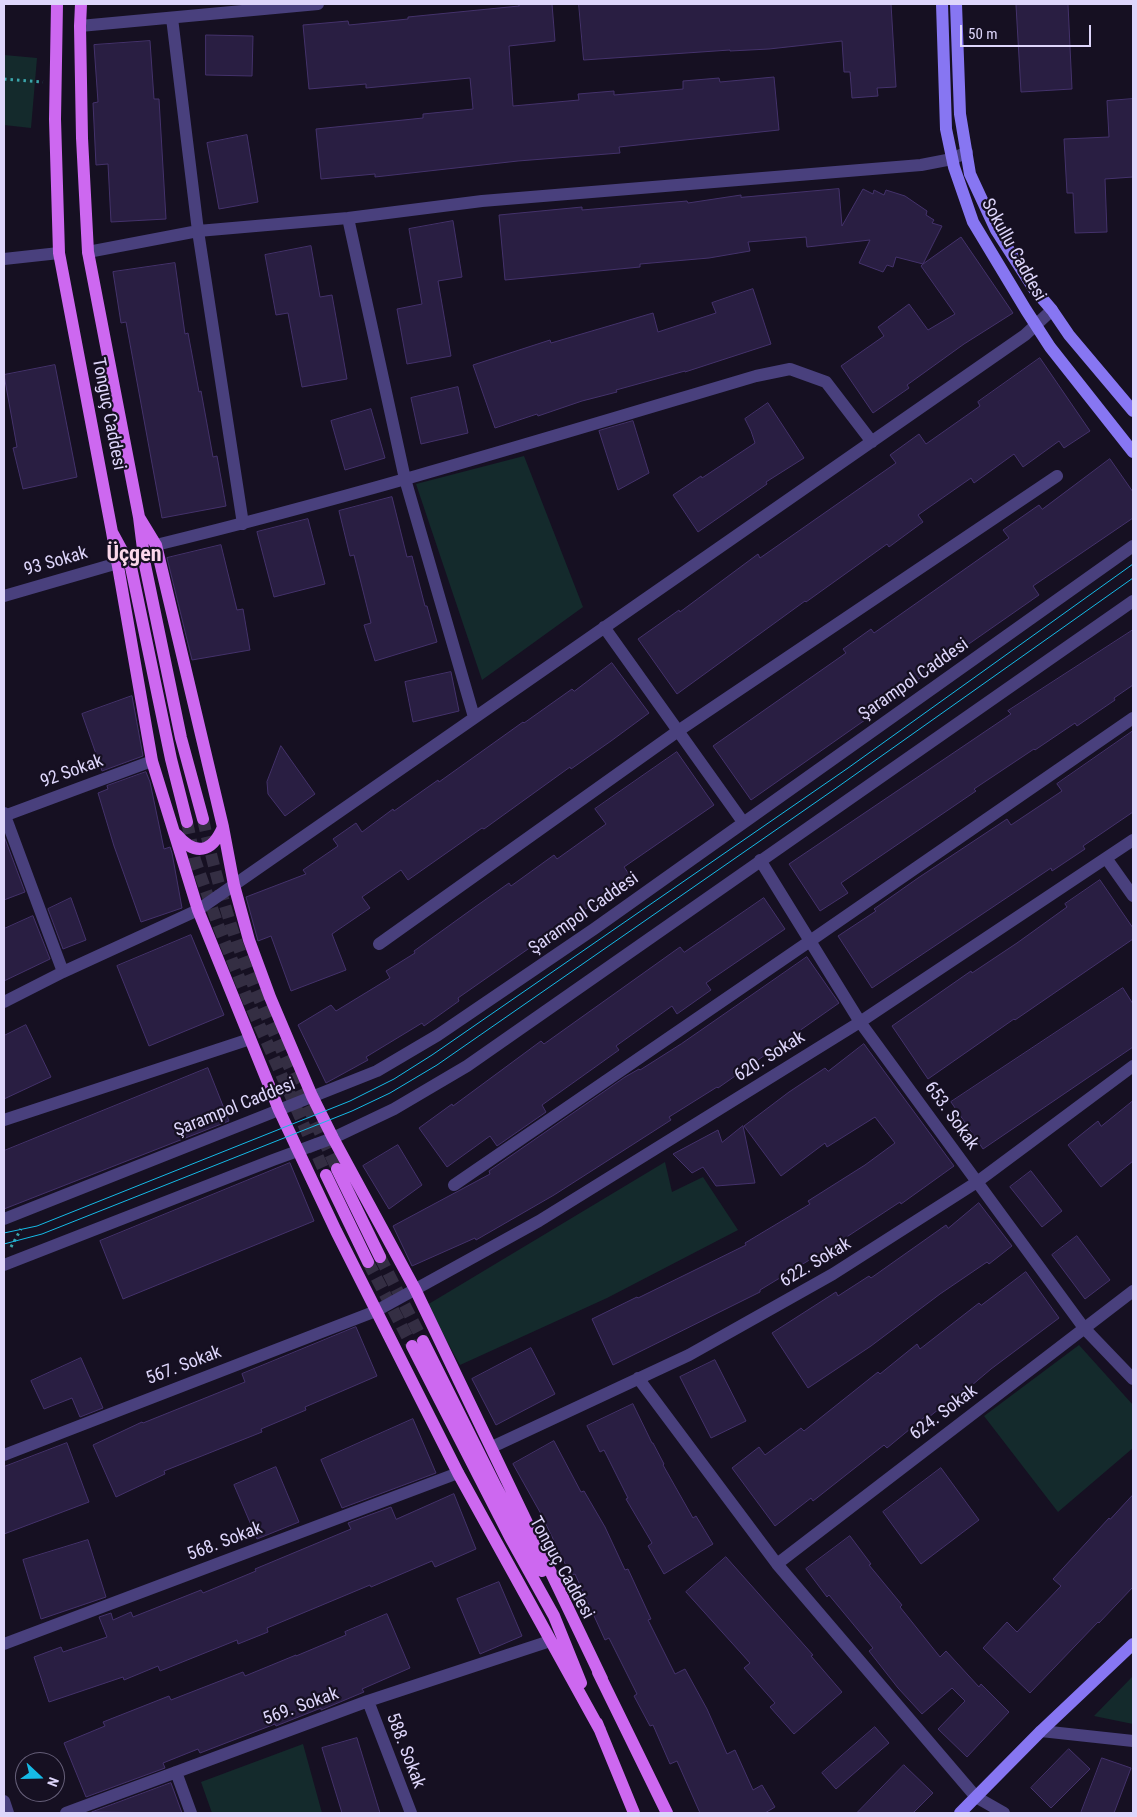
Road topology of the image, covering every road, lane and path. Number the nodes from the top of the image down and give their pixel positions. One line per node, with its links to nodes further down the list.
1 (57, 4): 9 (main road, Tonguç Caddesi)
2 (81, 4): 7 (main road, Tonguç Caddesi)
3 (318, 4): 6 (street)
4 (942, 4): 11 (main road, Sokullu Caddesi)
5 (956, 4): 10 (main road, Sokullu Caddesi)
6 (172, 18): 7 (street); 13 (street)
7 (80, 26): 14 (main road, Tonguç Caddesi)
8 (4, 79): 9 (path)
9 (56, 83): 15 (main road, Tonguç Caddesi)
10 (967, 152): 11 (street); 17 (main road, Sokullu Caddesi)
11 (952, 159): 12 (street); 18 (main road, Sokullu Caddesi)
12 (348, 218): 13 (street); 23 (street)
13 (198, 231): 14 (street); 25 (street)
14 (88, 252): 24 (main road, Tonguç Caddesi)
15 (60, 253): 16 (street); 26 (main road, Tonguç Caddesi)
16 (4, 259)
17 (1052, 310): 18 (street); 19 (main road, Sokullu Caddesi)
18 (1036, 325): 20 (street); 21 (main road, Sokullu Caddesi)
19 (1133, 411)
20 (872, 442): 23 (street); 32 (street)
21 (1133, 452)
22 (1057, 476): 35 (street)
23 (405, 480): 25 (street); 33 (street)
24 (139, 517): 27 (main road); 38 (main road, Tonguç Caddesi)
25 (243, 524): 27 (street)
26 (112, 532): 29 (main road); 39 (main road, Tonguç Caddesi)
27 (156, 545): 41 (main road)
28 (1133, 546): 40 (street, Şarampol Caddesi)
29 (118, 563): 30 (street, 93 Sokak); 36 (main road)
30 (4, 596)
31 (1133, 601): 45 (street)
32 (604, 627): 33 (street); 35 (street)
33 (474, 717): 46 (street)
34 (1133, 718): 49 (street)
35 (678, 731): 40 (street); 50 (street)
36 (152, 761): 37 (street, 92 Sokak); 42 (main road)
37 (4, 815): 51 (street)
38 (203, 818)
39 (187, 822)
40 (743, 822): 56 (street, Şarampol Caddesi)
41 (223, 827): 42 (main road); 46 (main road)
42 (174, 832): 48 (main road)
43 (1133, 840): 44 (street, 620. Sokak)
44 (1106, 858): 47 (street); 53 (street, 620. Sokak)
45 (760, 860): 49 (street, 653. Sokak); 59 (street)
46 (234, 885): 48 (street); 56 (main road)
47 (1133, 896)
48 (198, 910): 51 (street); 54 (main road)
49 (810, 941): 53 (street, 653. Sokak); 63 (street)
50 (379, 944)
51 (63, 972): 52 (street)
52 (4, 1002)
53 (860, 1022): 62 (street, 653. Sokak); 69 (street, 620. Sokak)
54 (250, 1039): 57 (main road); 58 (street)
55 (1133, 1066): 62 (street, 622. Sokak)
56 (312, 1096): 57 (street, Şarampol Caddesi); 59 (main road)
57 (279, 1110): 60 (main road); 64 (street, Şarampol Caddesi)
58 (4, 1120)
59 (333, 1138): 60 (street); 69 (main road)
60 (299, 1151): 68 (street); 71 (main road)
61 (331, 1172): 67 (main road)
62 (977, 1182): 72 (street, 653. Sokak); 73 (street, 622. Sokak)
63 (454, 1185)
64 (4, 1219)
65 (25, 1222): 66 (path)
66 (11, 1248)
67 (374, 1259)
68 (4, 1265)
69 (415, 1289): 71 (street, 620. Sokak); 75 (main road)
70 (1133, 1291): 72 (street, 624. Sokak)
71 (376, 1311): 76 (street, 567. Sokak); 77 (main road)
72 (1084, 1328): 74 (street, 653. Sokak); 78 (street, 624. Sokak)
73 (638, 1378): 75 (street, 622. Sokak); 78 (street)
74 (1133, 1378)
75 (492, 1447): 82 (main road)
76 (4, 1455)
77 (458, 1473): 79 (main road); 80 (street, 568. Sokak)
78 (777, 1564): 88 (street)
79 (550, 1641): 83 (street, 569. Sokak); 84 (main road)
80 (4, 1644)
81 (1133, 1644): 85 (main road)
82 (602, 1679): 84 (main road, Tonguç Caddesi); 95 (main road, Tonguç Caddesi)
83 (368, 1701): 87 (street, 569. Sokak); 93 (street, 588. Sokak)
84 (600, 1730): 94 (main road)
85 (1041, 1731): 86 (street); 88 (main road)
86 (1133, 1740)
87 (176, 1772): 91 (street, 569. Sokak); 92 (street)
88 (976, 1797): 96 (main road); 97 (street)
89 (4, 1801): 90 (street)
90 (8, 1813)
91 (66, 1813)
92 (190, 1813)
93 (410, 1813)
94 (634, 1813)
95 (667, 1813)
96 (960, 1813)
97 (1004, 1813)

